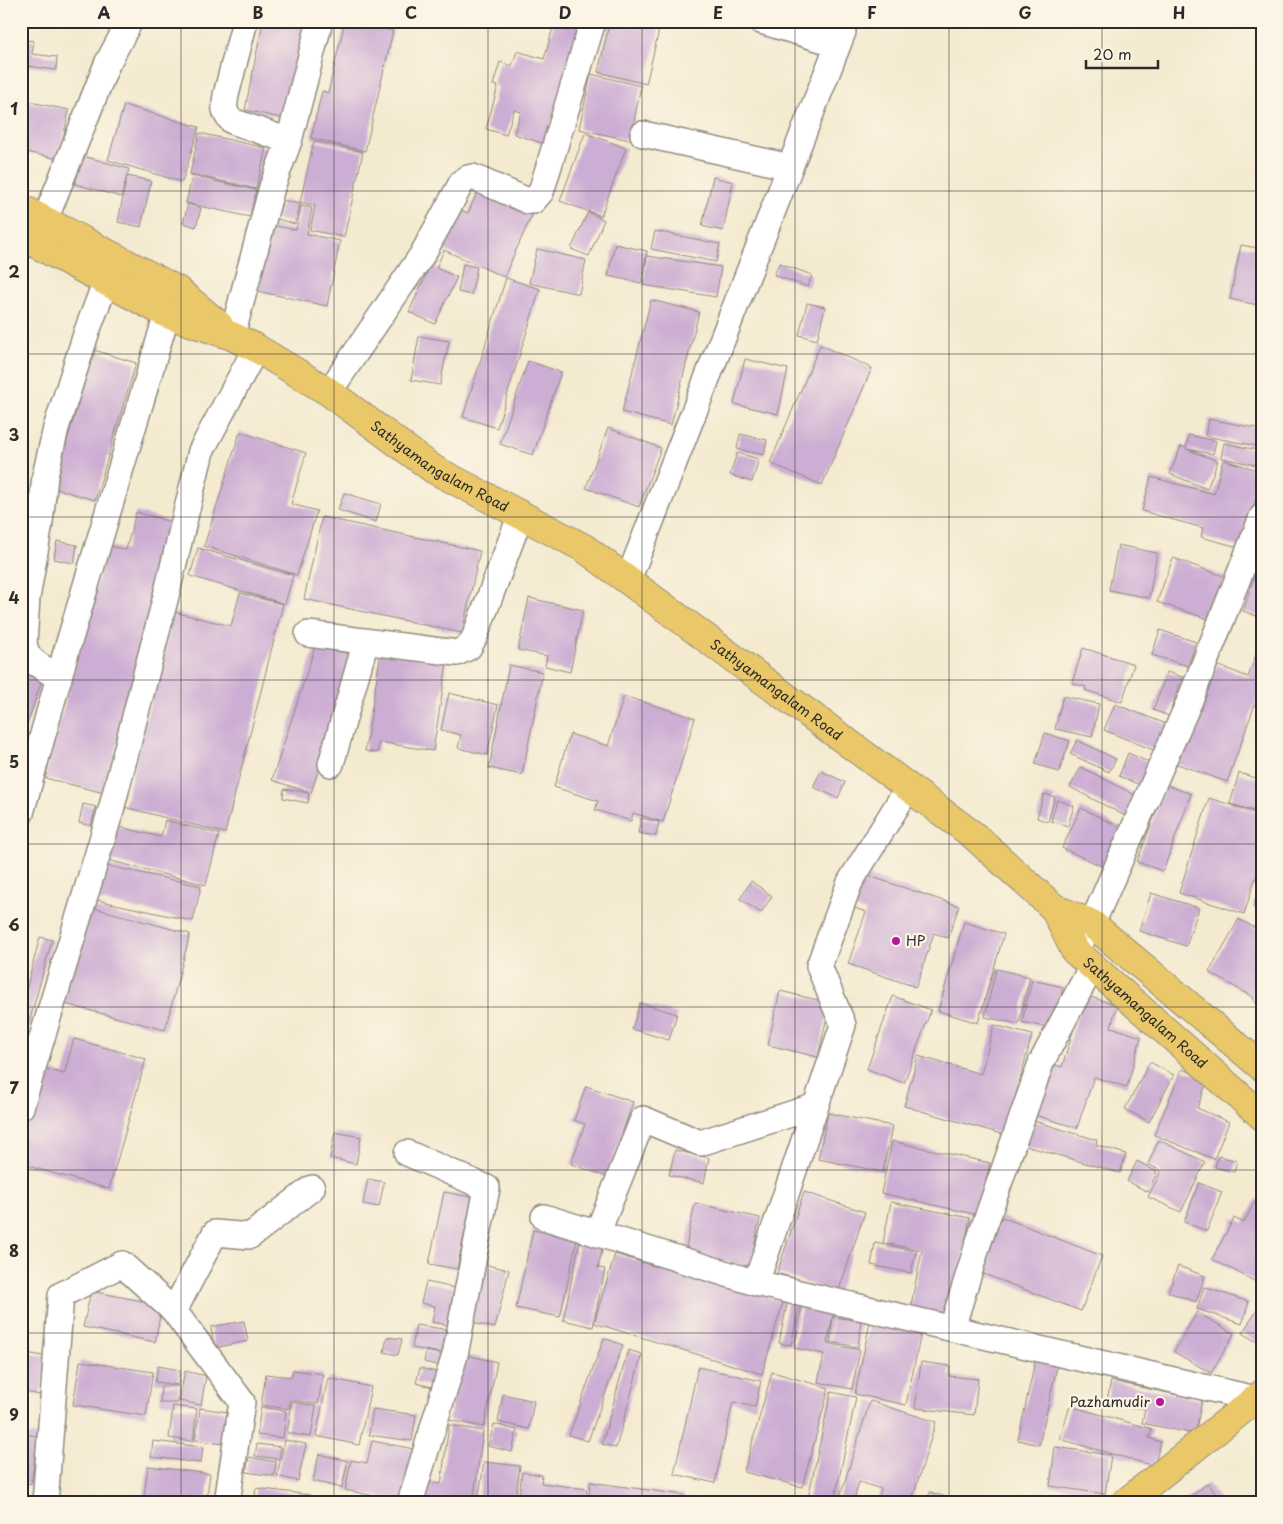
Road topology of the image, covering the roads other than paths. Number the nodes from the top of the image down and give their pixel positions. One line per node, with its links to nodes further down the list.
1 (130, 21): 10 (street)
2 (245, 21): 7 (street)
3 (320, 21): 7 (street)
4 (593, 21): 16 (street)
5 (762, 21): 8 (street)
6 (643, 134): 8 (street)
7 (289, 141): 14 (street)
8 (790, 167): 19 (street)
9 (21, 208): 10 (main road, Sathyamangalam Road)
10 (45, 220): 14 (main road, Sathyamangalam Road)
11 (21, 236): 12 (main road, Sathyamangalam Road)
12 (106, 282): 13 (main road, Sathyamangalam Road); 22 (street)
13 (167, 314): 14 (main road, Sathyamangalam Road); 22 (street)
14 (232, 336): 15 (main road, Sathyamangalam Road)
15 (256, 348): 16 (main road, Sathyamangalam Road); 31 (street)
16 (329, 392): 17 (main road, Sathyamangalam Road)
17 (521, 514): 19 (main road, Sathyamangalam Road); 21 (street)
18 (1262, 517): 27 (street)
19 (628, 580): 24 (main road, Sathyamangalam Road)
20 (308, 634): 21 (street)
21 (366, 641): 23 (street)
22 (59, 678): 25 (street)
23 (331, 764)
24 (908, 788): 26 (main road, Sathyamangalam Road); 30 (street)
25 (21, 813)
26 (1054, 908): 27 (main road); 28 (main road, Sathyamangalam Road)
27 (1092, 924): 28 (street); 29 (main road)
28 (1084, 958): 32 (main road, Sathyamangalam Road); 39 (street)
29 (1262, 1067)
30 (816, 1106): 36 (street); 37 (street)
31 (21, 1107)
32 (1262, 1116)
33 (407, 1153): 43 (street)
34 (312, 1188): 38 (street)
35 (544, 1217): 36 (street)
36 (597, 1234): 37 (street)
37 (756, 1283): 39 (street)
38 (174, 1311): 41 (street); 42 (street)
39 (952, 1328): 40 (street)
40 (1258, 1397): 44 (main road)
41 (45, 1503)
42 (227, 1503)
43 (410, 1503)
44 (1125, 1503)

